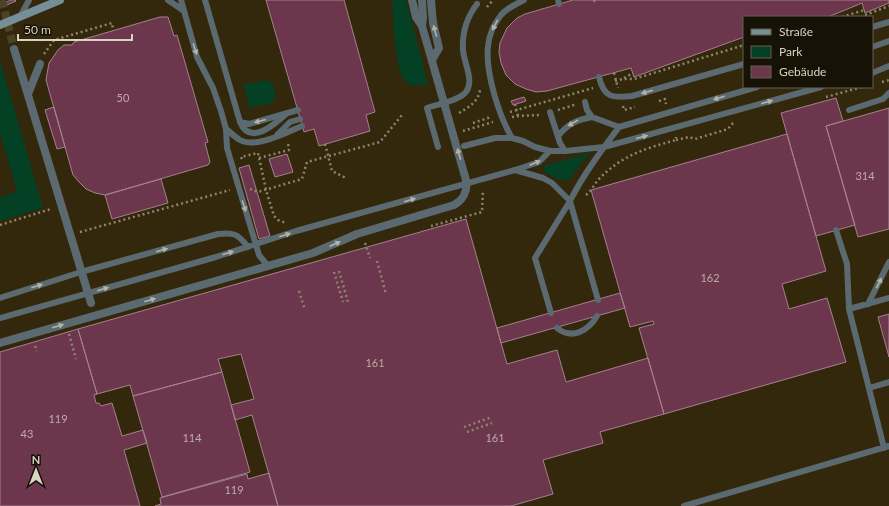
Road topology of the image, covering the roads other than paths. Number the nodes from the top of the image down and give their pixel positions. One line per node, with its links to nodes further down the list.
1 (29, 0): 12 (lane)
2 (60, 0): 12 (main road)
3 (168, 0): 11 (lane)
4 (180, 0): 11 (lane)
5 (205, 0): 37 (lane)
6 (412, 0): 15 (street)
7 (422, 0): 15 (street)
8 (431, 0): 20 (street, one-way to 8)
9 (524, 0): 43 (lane, one-way to 43)
10 (477, 4): 45 (lane)
11 (184, 11): 40 (lane, one-way to 40)
12 (20, 17): 14 (main road)
13 (889, 22): 16 (lane)
14 (0, 25)
15 (422, 26): 20 (street)
16 (873, 27)
17 (889, 41): 18 (lane)
18 (873, 47)
19 (14, 49): 29 (street)
20 (432, 60): 54 (street, one-way to 20)
21 (40, 64): 29 (street)
22 (743, 64): 25 (lane, one-way to 25)
23 (889, 66): 24 (lane)
24 (873, 72)
25 (599, 77)
26 (754, 88): 39 (lane, one-way to 39)
27 (817, 88): 46 (lane, one-way to 27)
28 (889, 93): 32 (lane)
29 (28, 94): 55 (street)
30 (585, 102): 35 (lane)
31 (298, 110): 34 (lane)
32 (849, 110)
33 (550, 112): 41 (lane)
34 (288, 113): 37 (lane, one-way to 37); 37 (lane)
35 (592, 118): 39 (lane); 41 (lane, one-way to 41)
36 (300, 119): 42 (lane)
37 (240, 122)
38 (302, 126): 42 (lane)
39 (619, 127): 46 (lane)
40 (226, 129): 42 (lane); 54 (lane, one-way to 54)
41 (558, 136): 48 (lane)
42 (274, 138)
43 (512, 138): 44 (lane); 47 (lane)
44 (464, 146)
45 (438, 147)
46 (604, 147): 48 (lane); 50 (lane)
47 (550, 151): 48 (lane); 49 (lane, one-way to 47)
48 (565, 151)
49 (515, 170): 50 (lane); 52 (lane, one-way to 49)
50 (570, 201): 59 (lane); 63 (lane)
51 (836, 230): 62 (lane)
52 (248, 247): 55 (lane, one-way to 52); 56 (lane, one-way to 52)
53 (889, 262): 61 (lane, one-way to 53)
54 (268, 266): 67 (street, one-way to 54)
55 (81, 272): 56 (street); 57 (lane, one-way to 55)
56 (88, 293): 60 (street); 65 (lane)
57 (0, 298)
58 (889, 298): 61 (lane)
59 (598, 300)
60 (91, 302)
61 (868, 304): 62 (lane)
62 (849, 309): 69 (lane)
63 (551, 313)
64 (597, 316): 66 (lane)
65 (0, 318)
66 (557, 328)
67 (0, 343)
68 (889, 382): 69 (lane)
69 (869, 388): 70 (lane)
70 (886, 447): 71 (lane)
71 (684, 506)

